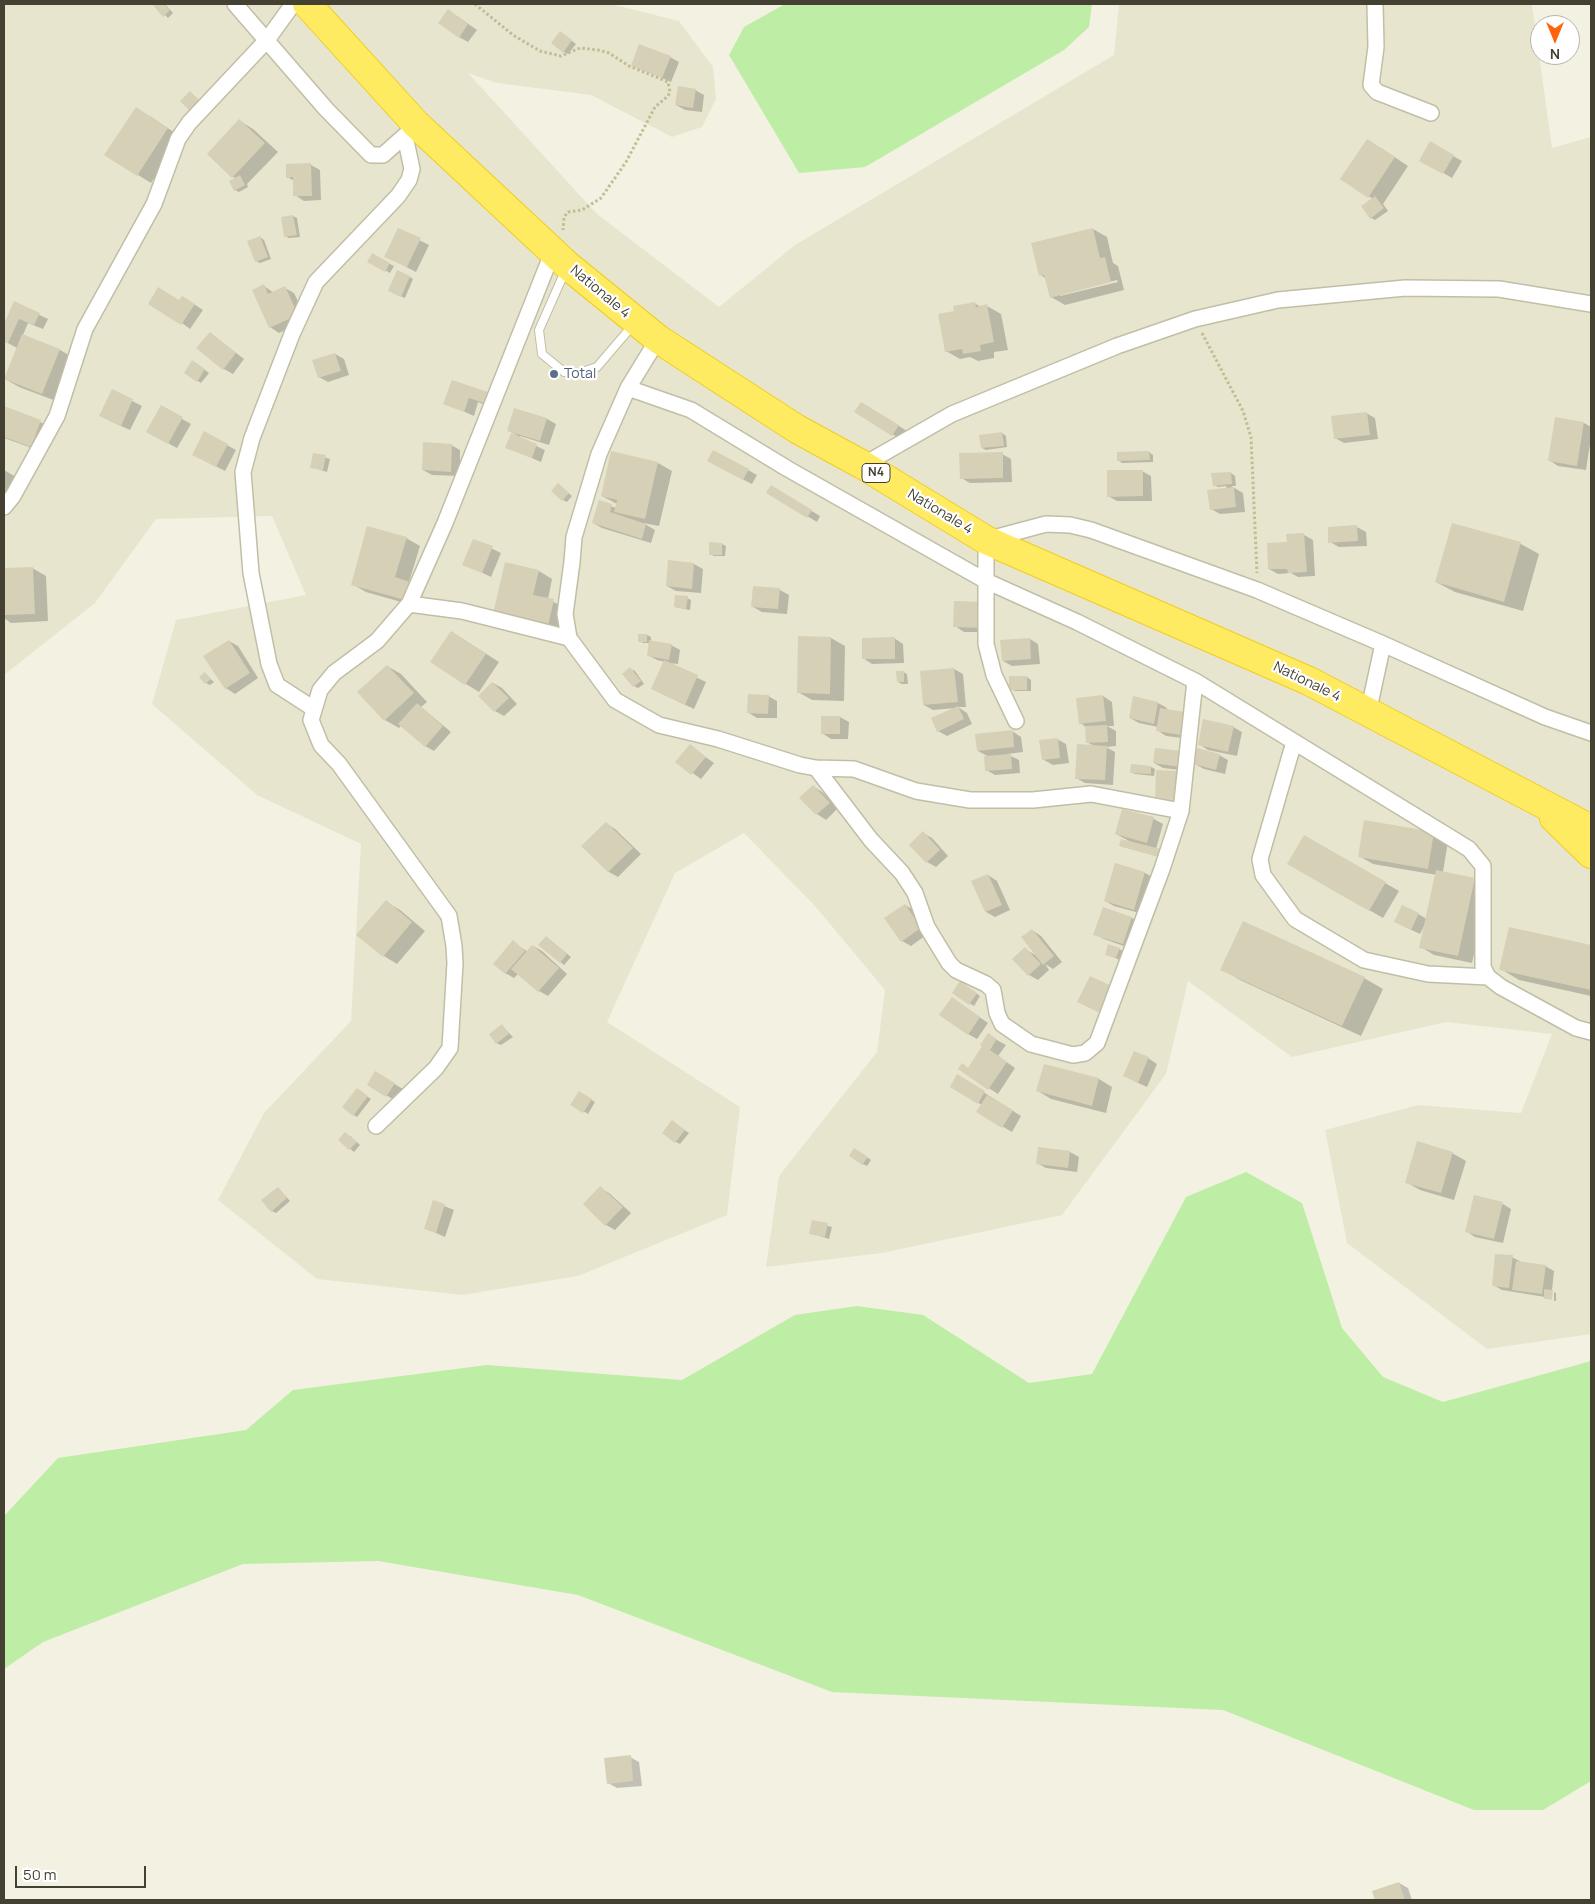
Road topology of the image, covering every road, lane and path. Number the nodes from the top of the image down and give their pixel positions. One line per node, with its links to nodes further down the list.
1 (235, 4): 6 (street)
2 (292, 4): 6 (street)
3 (307, 4): 8 (highway, Nationale 4 / N4)
4 (475, 4): 9 (path)
5 (1375, 4): 7 (street)
6 (267, 40): 8 (street); 16 (street)
7 (1431, 113)
8 (410, 130): 9 (highway, Nationale 4 / N4); 24 (street)
9 (561, 259): 12 (highway, Nationale 4 / N4); 12 (lane); 20 (street)
10 (1591, 304): 11 (street)
11 (1195, 319): 15 (street); 19 (path)
12 (636, 322): 13 (highway, Nationale 4 / N4)
13 (658, 338): 14 (street); 15 (highway, Nationale 4 / N4)
14 (628, 388): 18 (street); 21 (street)
15 (863, 465): 17 (highway, Nationale 4 / N4)
16 (4, 507)
17 (986, 540): 18 (street); 19 (street); 25 (highway, Nationale 4 / N4)
18 (986, 581): 23 (street); 26 (street)
19 (1258, 590): 22 (street)
20 (409, 604): 21 (street); 24 (street)
21 (569, 638): 29 (street)
22 (1383, 644): 25 (street); 27 (street)
23 (1195, 681): 28 (street); 31 (street)
24 (314, 709): 36 (street)
25 (1368, 713): 30 (highway, Nationale 4 / N4)
26 (1016, 720)
27 (1591, 733)
28 (1294, 742): 34 (street); 34 (street)
29 (816, 768): 31 (street); 31 (street)
30 (1539, 803): 32 (highway, Nationale 4 / N4); 33 (highway, Nationale 4 / N4)
31 (1181, 811)
32 (1591, 829)
33 (1591, 854)
34 (1488, 977): 35 (street)
35 (1591, 1032)
36 (376, 1126)

